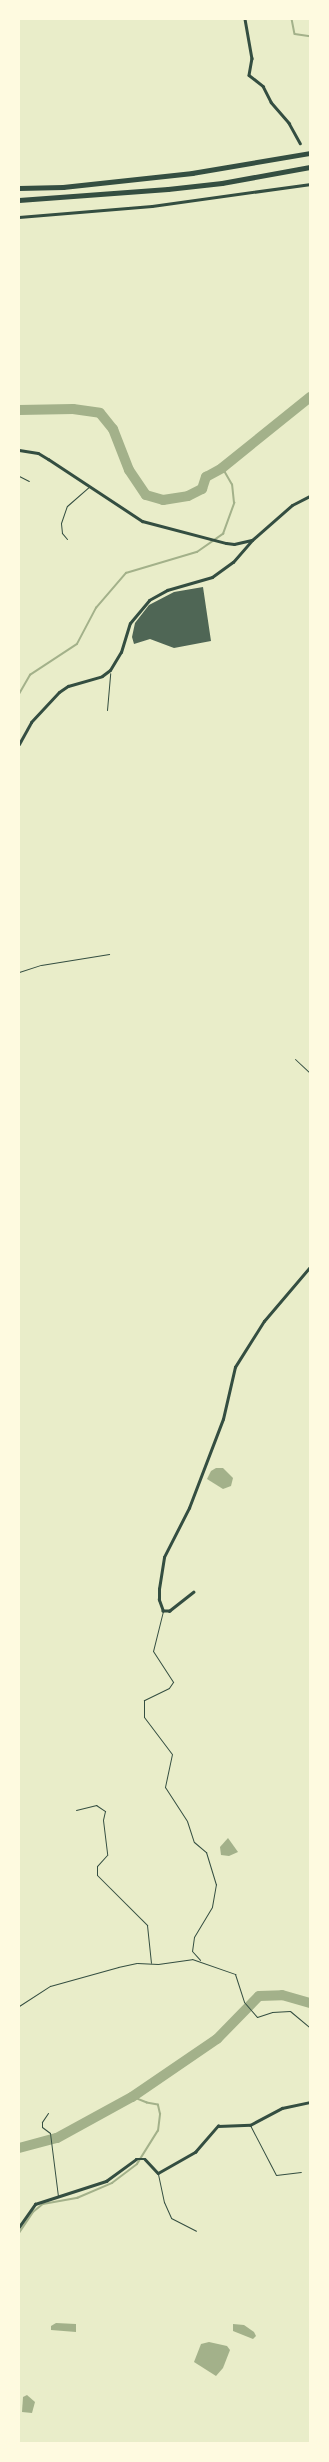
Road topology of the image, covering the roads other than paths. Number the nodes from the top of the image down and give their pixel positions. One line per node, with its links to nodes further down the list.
1 (245, 19): 2 (street)
2 (300, 143)
3 (310, 153): 6 (highway)
4 (310, 167): 7 (highway)
5 (310, 184): 8 (street)
6 (19, 188)
7 (19, 200)
8 (19, 217)
9 (19, 450): 12 (street)
10 (19, 476): 11 (lane)
11 (29, 481)
12 (89, 487): 14 (lane); 15 (street)
13 (310, 496): 15 (street)
14 (67, 539)
15 (252, 540): 16 (street)
16 (110, 670): 17 (lane); 18 (street)
17 (107, 710)
18 (19, 744)
19 (109, 954): 20 (lane)
20 (19, 972)
21 (295, 1059): 22 (lane)
22 (310, 1073)
23 (310, 1267): 25 (street)
24 (194, 1592): 25 (street)
25 (163, 1611): 27 (lane)
26 (76, 1810): 28 (lane)
27 (200, 1960): 28 (lane); 30 (lane)
28 (152, 1964): 29 (lane)
29 (19, 2006)
30 (310, 2028)
31 (310, 2102): 33 (street)
32 (48, 2113): 36 (lane)
33 (250, 2125): 34 (lane); 35 (street)
34 (301, 2172)
35 (158, 2173): 36 (street); 38 (lane)
36 (58, 2196): 37 (street)
37 (19, 2228)
38 (196, 2231)

